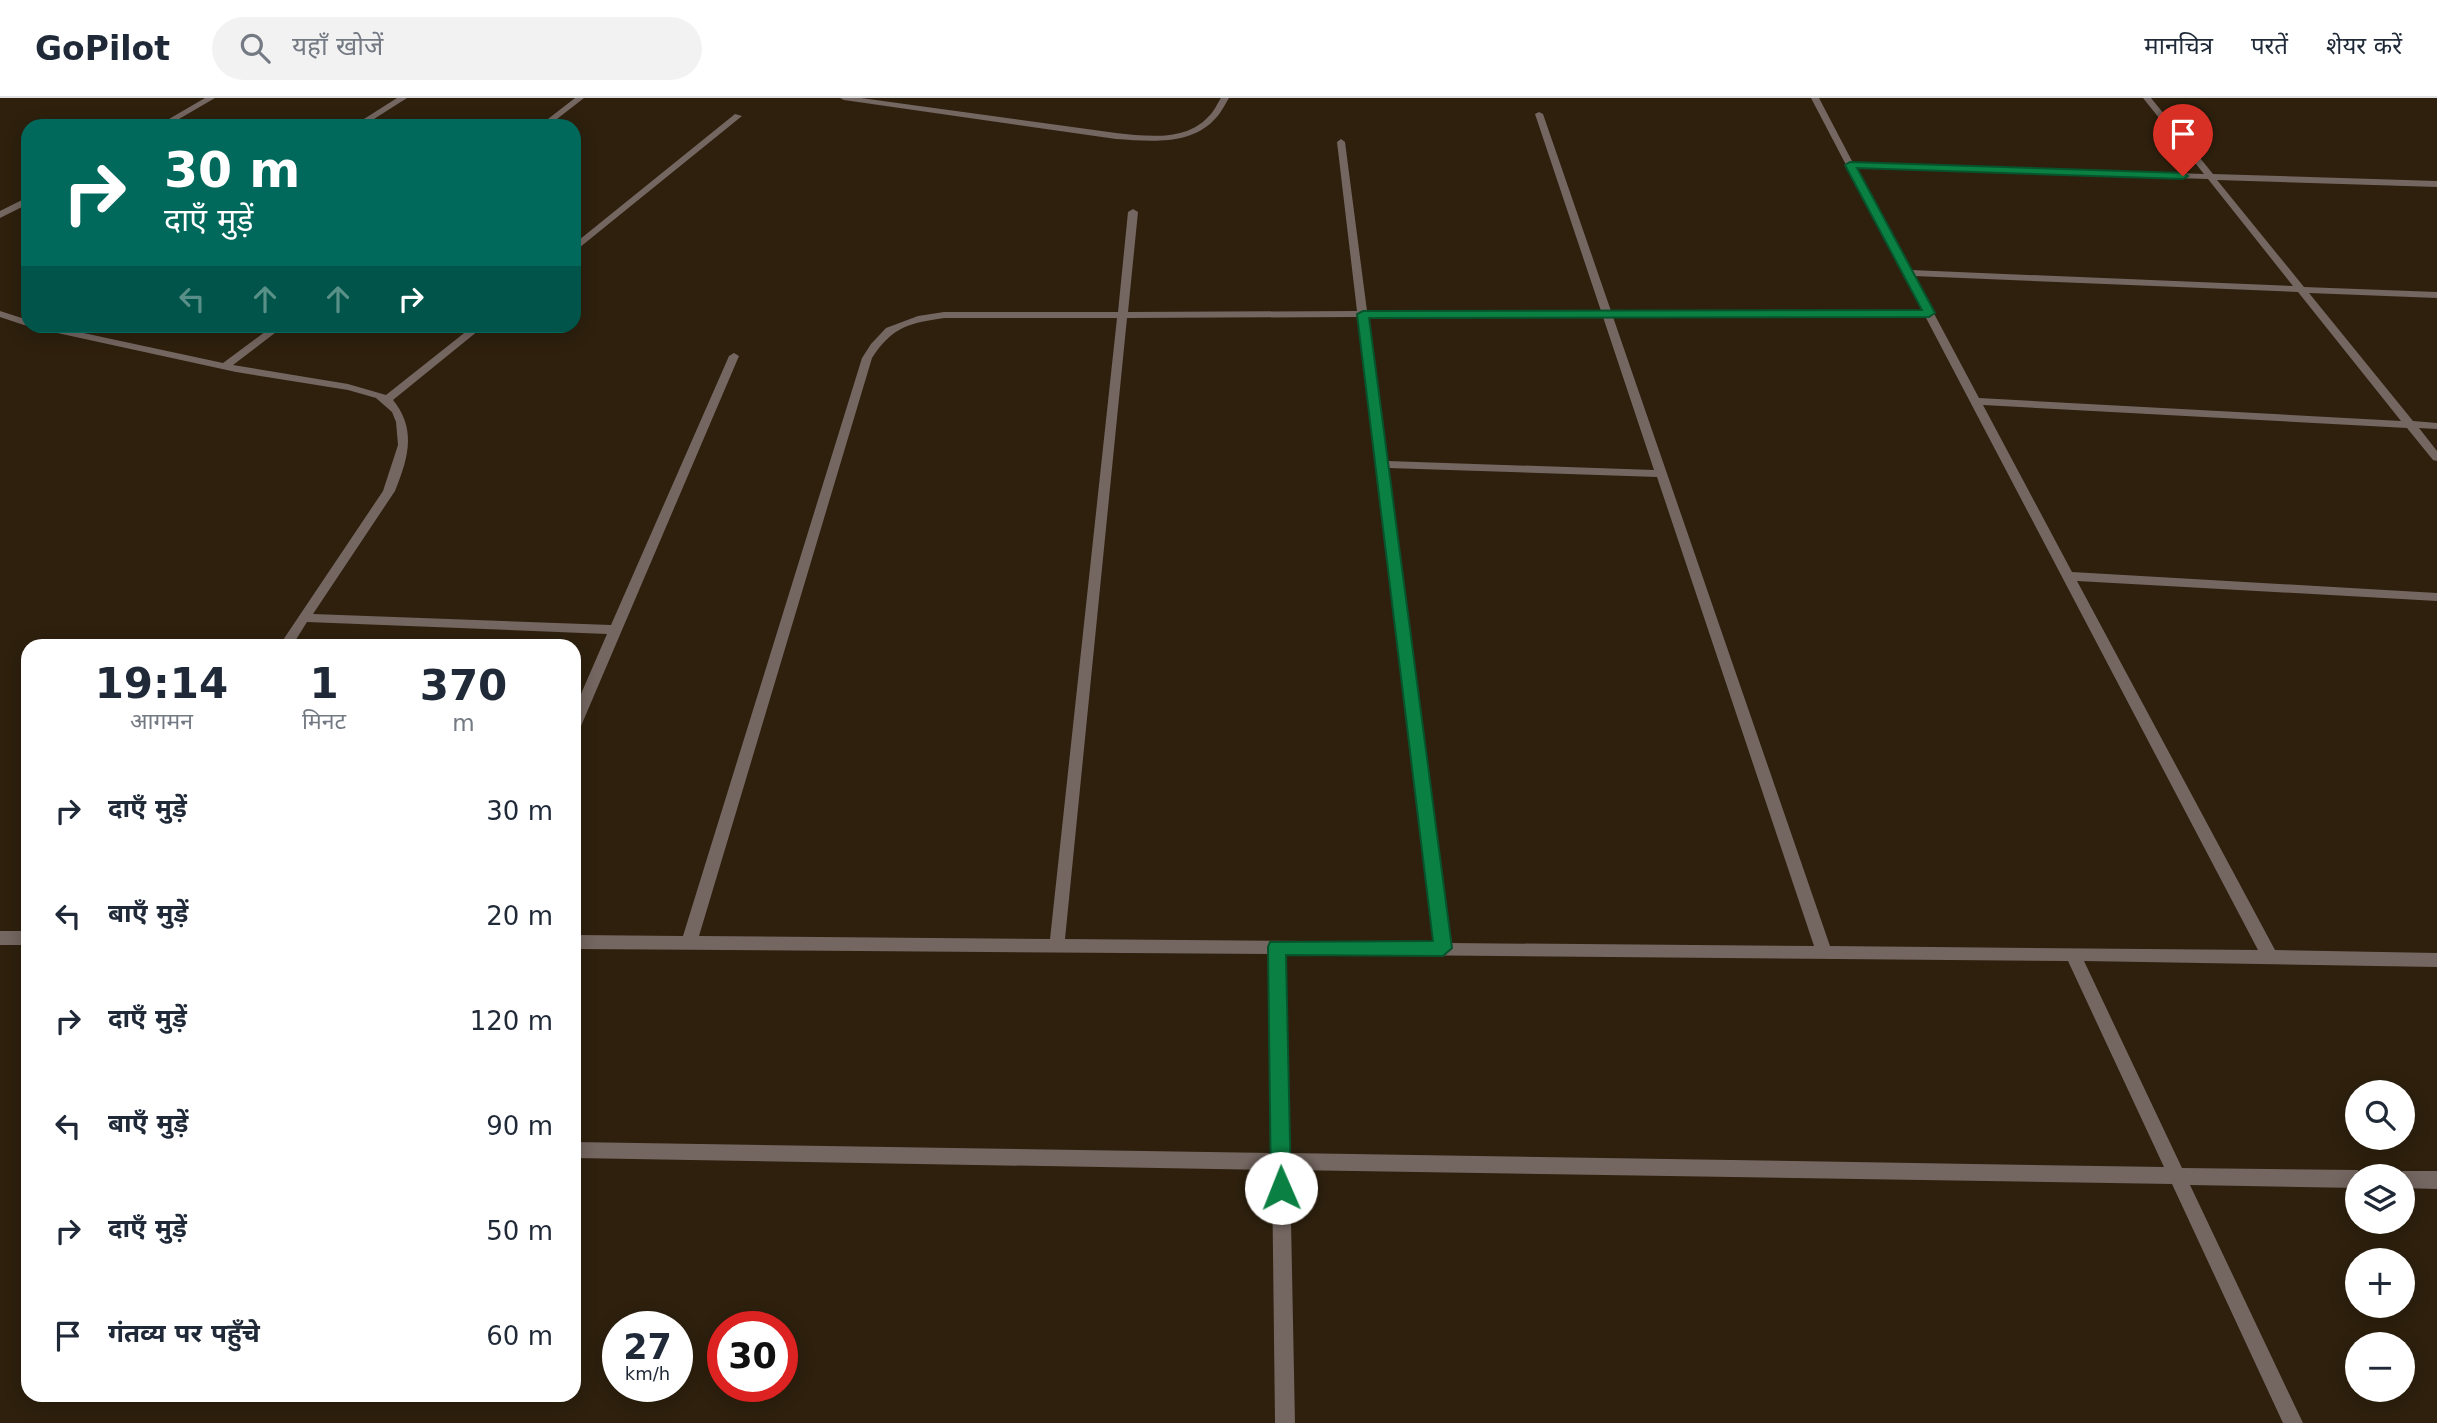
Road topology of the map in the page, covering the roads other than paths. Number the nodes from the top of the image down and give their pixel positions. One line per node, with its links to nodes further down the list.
1 (211, 98): 10 (street)
2 (402, 98): 11 (street)
3 (580, 98): 12 (street)
4 (844, 98): 5 (street)
5 (1225, 98)
6 (1815, 98): 14 (street)
7 (2147, 98): 15 (street)
8 (1539, 114): 28 (street)
9 (738, 116): 20 (street)
10 (174, 119)
11 (368, 119)
12 (552, 119)
13 (1341, 142): 27 (street)
14 (1850, 165): 15 (street); 21 (street)
15 (2211, 177): 16 (street); 22 (street)
16 (2437, 184)
17 (21, 204): 19 (street)
18 (1133, 212): 26 (street)
19 (0, 215)
20 (581, 242)
21 (1908, 273): 22 (street); 24 (street)
22 (2301, 289): 23 (street); 37 (street)
23 (2437, 295)
24 (1929, 313): 28 (street); 36 (street)
25 (0, 314): 29 (street)
26 (1122, 314): 27 (street); 51 (street); 52 (street)
27 (1363, 314): 28 (street); 40 (street)
28 (1607, 314): 41 (street)
29 (21, 321)
30 (71, 333): 34 (street)
31 (270, 333): 34 (street)
32 (470, 333): 35 (street)
33 (734, 356): 45 (street)
34 (225, 366): 35 (street)
35 (387, 400): 44 (street)
36 (1976, 401): 37 (street); 42 (street)
37 (2411, 425): 38 (street); 39 (street)
38 (2437, 426)
39 (2437, 458)
40 (1381, 464): 41 (street); 54 (street)
41 (1661, 474): 55 (street)
42 (2068, 576): 43 (street); 57 (street)
43 (2437, 597)
44 (304, 618): 45 (street); 46 (street)
45 (615, 630): 47 (street)
46 (290, 639)
47 (581, 710)
48 (0, 938): 49 (street)
49 (21, 938)
50 (581, 942): 51 (street)
51 (689, 943): 52 (street)
52 (1057, 946): 53 (street)
53 (1277, 947): 54 (street); 60 (street)
54 (1443, 948): 55 (street)
55 (1824, 952): 56 (street)
56 (2073, 954): 57 (street); 61 (street)
57 (2270, 957): 58 (street)
58 (2437, 960)
59 (581, 1150): 60 (street)
60 (1281, 1161): 61 (street); 65 (street)
61 (2178, 1176): 62 (street); 66 (street)
62 (2345, 1179)
63 (2415, 1180): 64 (street)
64 (2437, 1180)
65 (1285, 1423)
66 (2293, 1423)

